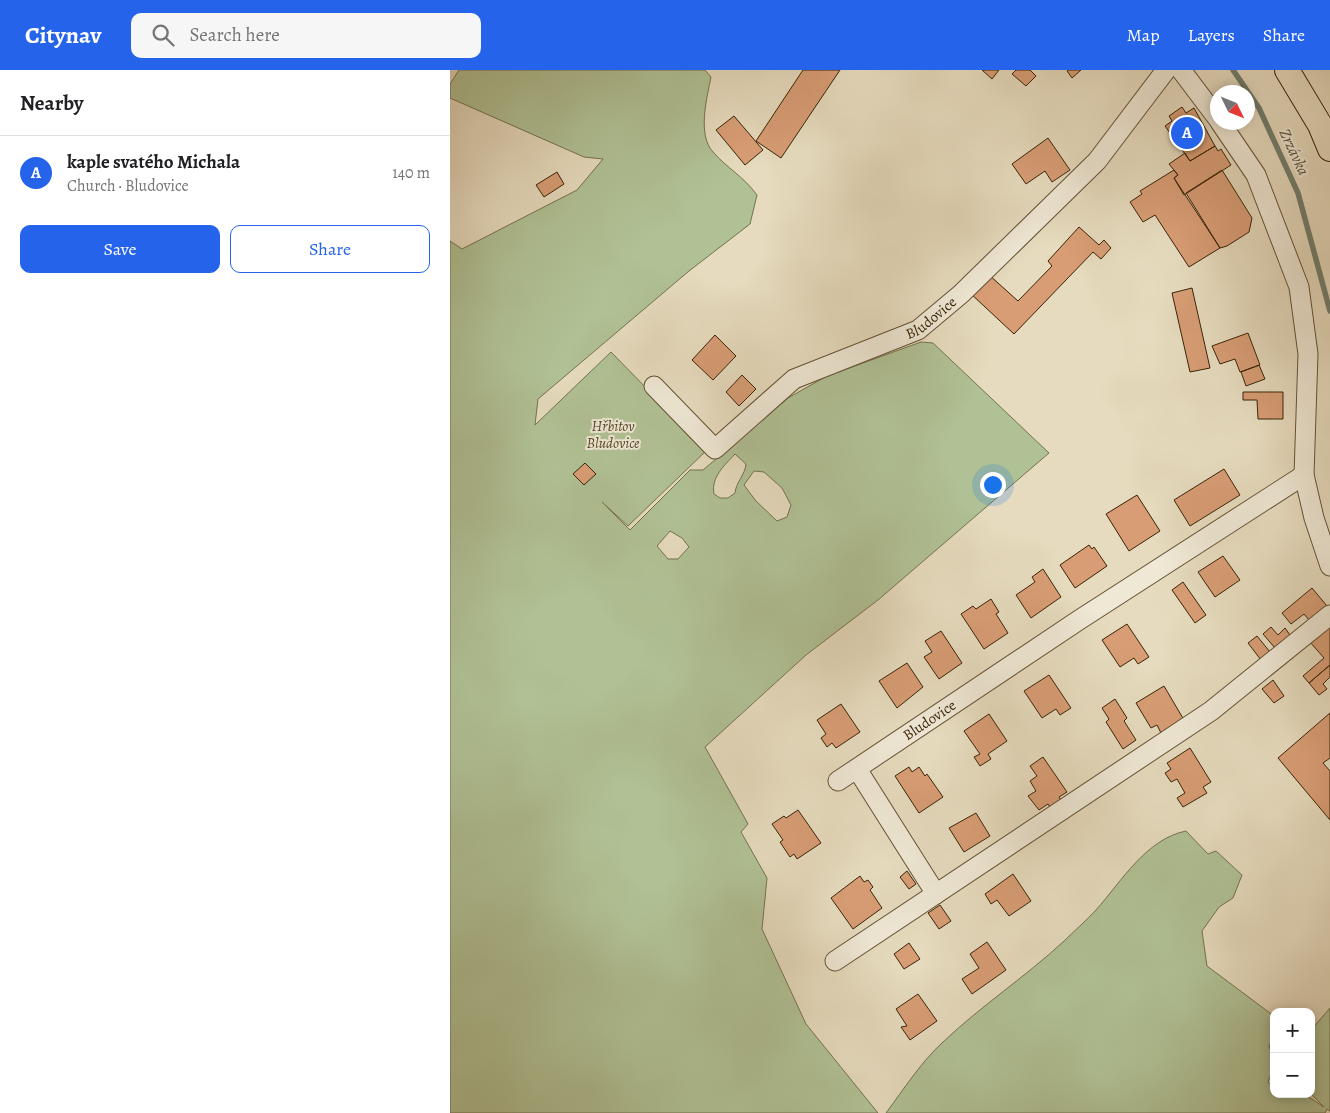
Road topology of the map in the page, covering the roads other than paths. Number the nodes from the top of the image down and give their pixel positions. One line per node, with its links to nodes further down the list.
1 (1166, 70): 7 (street, Bludovice)
2 (1180, 70): 4 (street)
3 (1287, 70): 6 (main road)
4 (1210, 109)
5 (1225, 130): 8 (street)
6 (1330, 149)
7 (654, 386)
8 (1304, 475): 9 (street); 11 (street, Bludovice)
9 (1330, 566)
10 (1330, 615): 13 (street)
11 (857, 770): 12 (street, Bludovice); 13 (street)
12 (838, 782)
13 (936, 894): 14 (street)
14 (835, 961)

